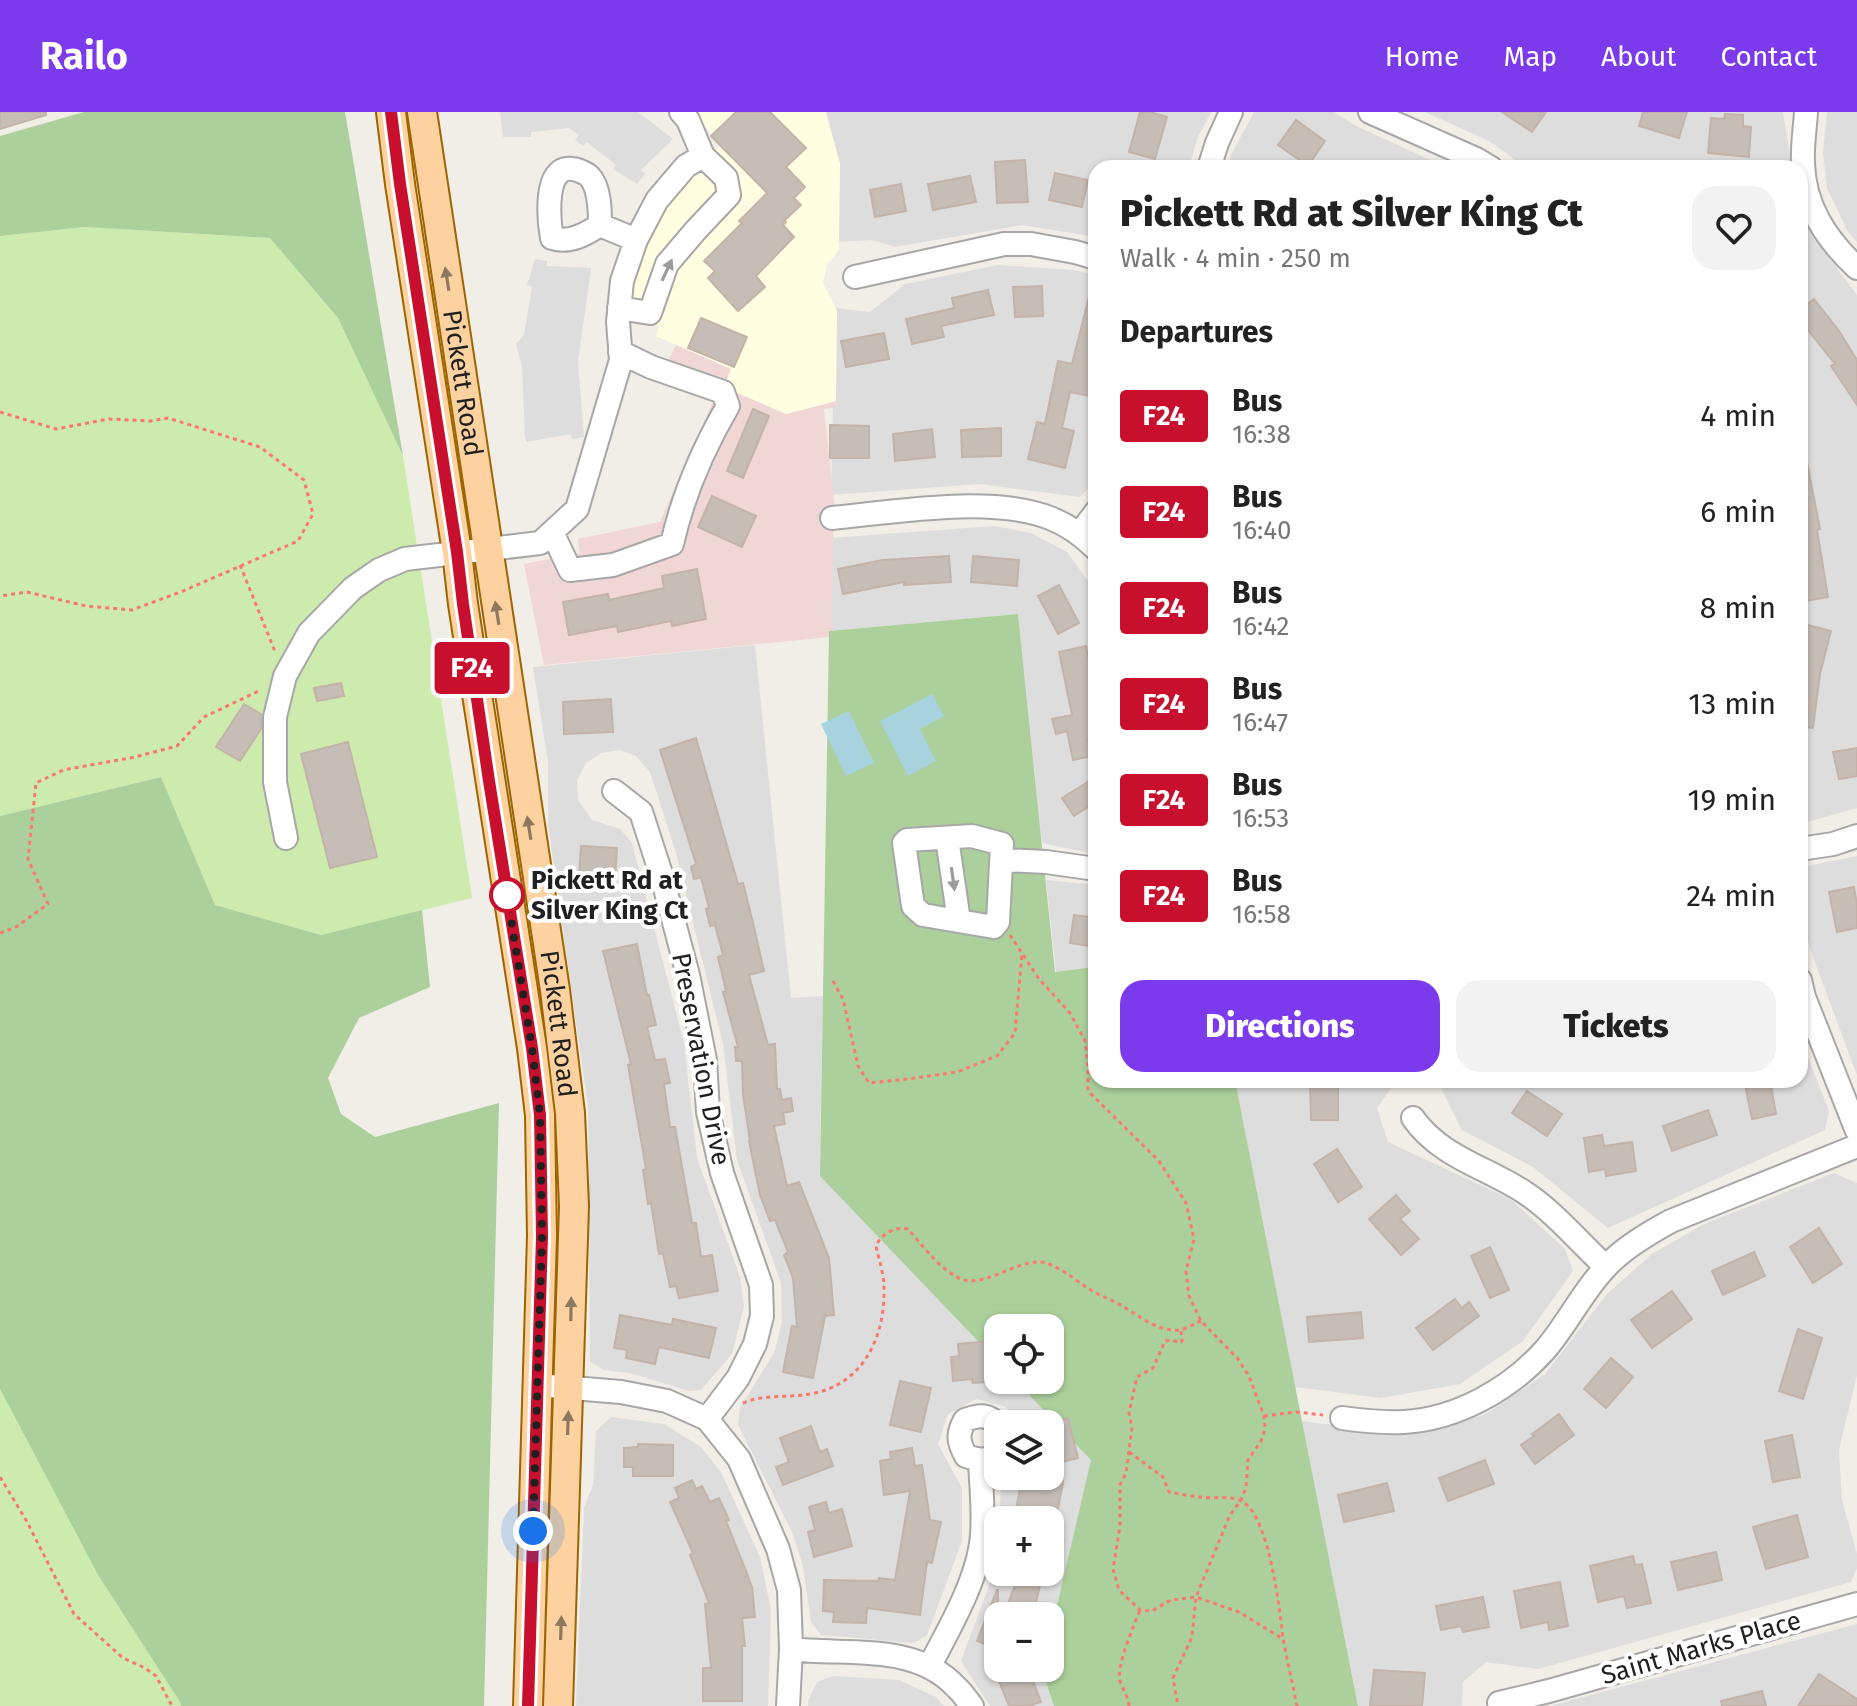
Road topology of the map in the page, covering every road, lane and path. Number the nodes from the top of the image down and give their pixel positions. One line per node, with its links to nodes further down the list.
1 (391, 112): 24 (main road, Pickett Road)
2 (422, 112): 23 (main road, Pickett Road, one-way to 2)
3 (681, 112): 7 (street)
4 (1231, 112): 8 (street)
5 (1370, 112): 9 (street)
6 (1806, 112): 10 (street)
7 (702, 155): 13 (street); 17 (street, one-way to 7)
8 (1212, 160)
9 (1478, 160)
10 (1803, 160)
11 (1808, 195): 15 (street)
12 (600, 225): 13 (street)
13 (636, 240): 17 (street)
14 (1088, 256): 16 (street)
15 (1857, 268)
16 (855, 277)
17 (619, 308): 18 (street)
18 (620, 352): 21 (street); 21 (street)
19 (0, 412): 25 (path)
20 (832, 518): 22 (street)
21 (552, 532): 23 (street)
22 (1088, 541)
23 (487, 551): 24 (street); 48 (main road, Pickett Road, one-way to 23)
24 (457, 552): 27 (street); 47 (main road, Pickett Road)
25 (240, 565): 26 (path); 27 (path)
26 (0, 596)
27 (285, 676): 30 (street); 36 (path)
28 (614, 791): 53 (street, Preservation Drive)
29 (1857, 836): 32 (street)
30 (286, 838)
31 (947, 838): 33 (street); 35 (street, one-way to 35); 35 (street)
32 (1808, 848)
33 (1003, 860): 34 (street); 35 (street)
34 (1088, 868)
35 (959, 921)
36 (0, 933)
37 (1010, 935): 38 (path)
38 (1022, 953): 39 (path); 45 (path)
39 (833, 981)
40 (1808, 1007): 42 (street)
41 (1413, 1118): 44 (street)
42 (1857, 1131)
43 (1857, 1146): 44 (street)
44 (1606, 1267): 52 (street)
45 (1201, 1321): 46 (path); 51 (path)
46 (1181, 1330): 49 (path); 54 (path)
47 (537, 1385): 48 (street); 67 (main road, Pickett Road)
48 (569, 1387): 53 (street); 68 (main road, Pickett Road, one-way to 48)
49 (741, 1404)
50 (984, 1416): 55 (street)
51 (1264, 1416): 52 (path); 58 (path)
52 (1342, 1418)
53 (707, 1419): 63 (street)
54 (1129, 1452): 58 (path); 61 (path)
55 (984, 1456)
56 (0, 1477): 66 (path)
57 (986, 1490): 64 (street)
58 (1241, 1500): 59 (path); 62 (path)
59 (1196, 1597): 61 (path); 62 (path); 72 (path)
60 (1857, 1604): 65 (street, Saint Marks Place)
61 (1140, 1610): 71 (path)
62 (1283, 1639): 73 (path)
63 (791, 1649): 64 (street); 69 (street)
64 (929, 1667): 70 (street)
65 (1499, 1703)
66 (172, 1706)
67 (528, 1706)
68 (558, 1706)
69 (788, 1706)
70 (972, 1706)
71 (1129, 1706)
72 (1178, 1706)
73 (1297, 1706)

